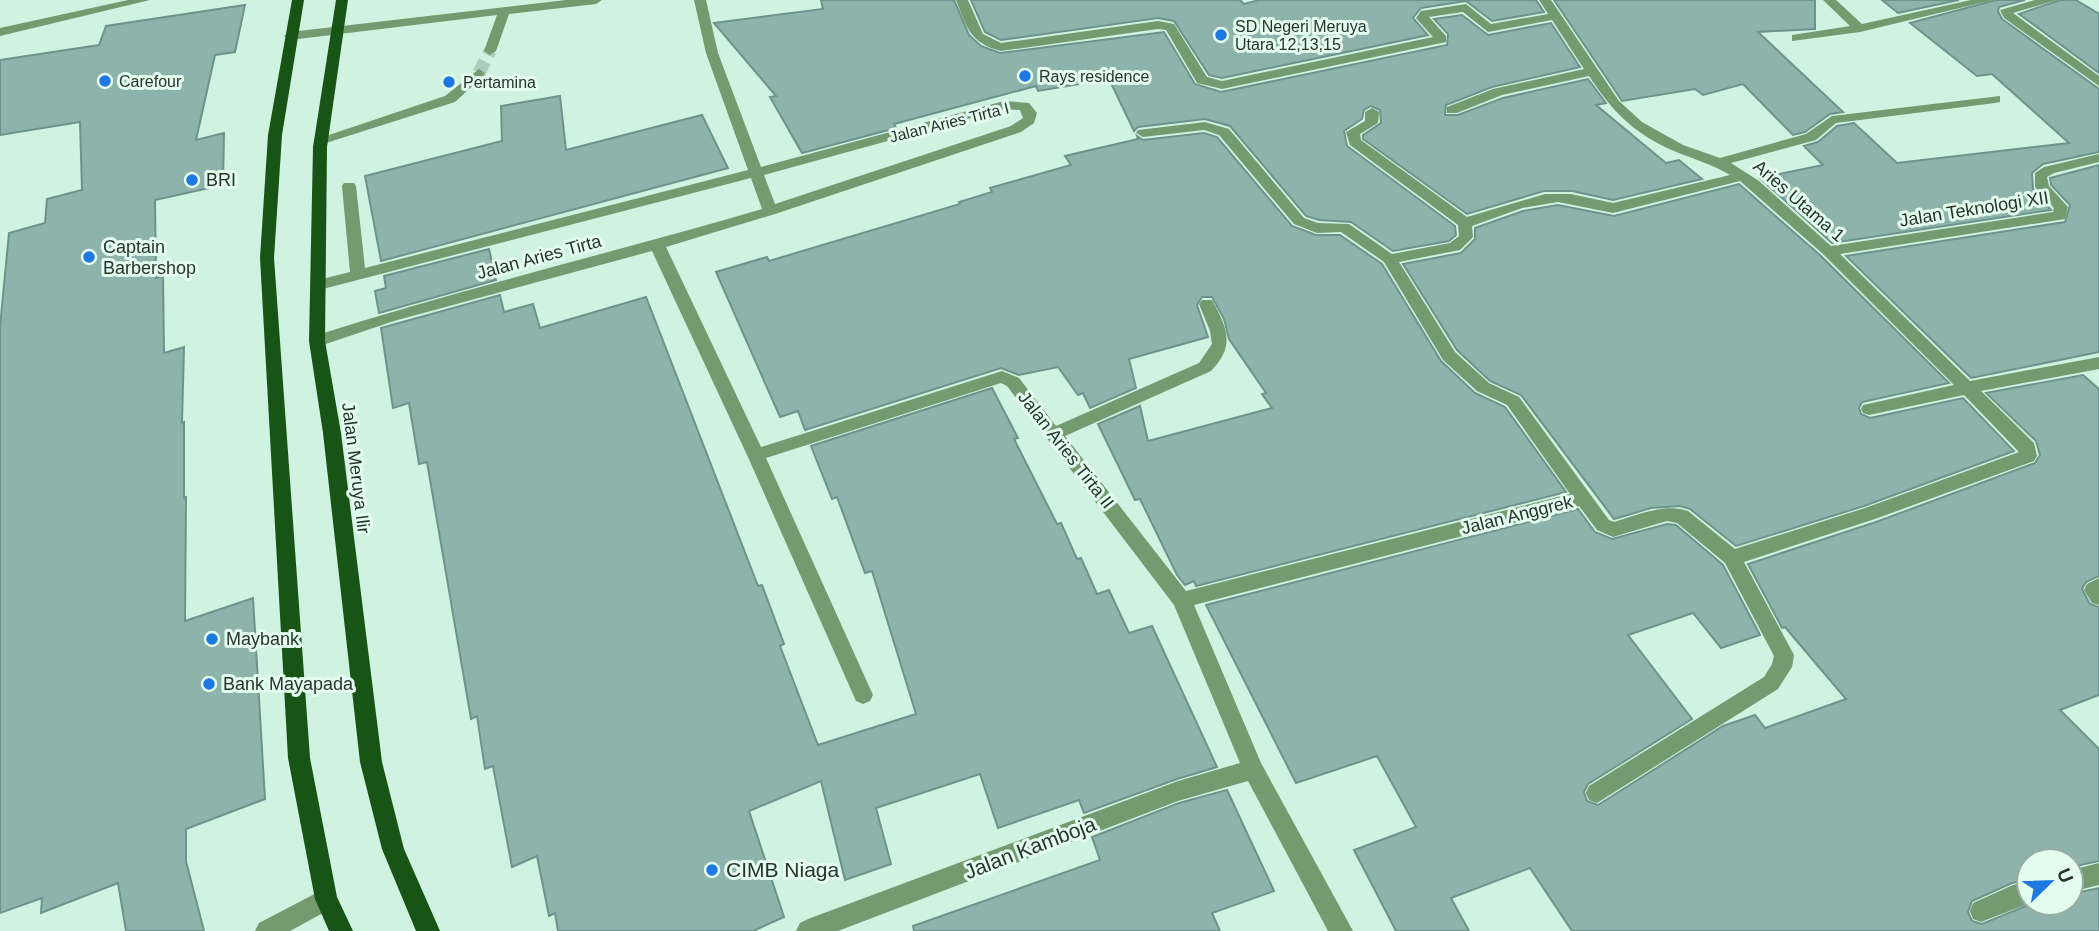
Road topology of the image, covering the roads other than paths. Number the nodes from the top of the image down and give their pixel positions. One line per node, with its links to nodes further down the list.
1 (144, 0): 11 (street)
2 (298, 0): 17 (main road)
3 (342, 0): 15 (main road, Jalan Meruya Ilir)
4 (596, 0): 12 (street)
5 (700, 0): 30 (street)
6 (962, 0): 13 (street)
7 (1545, 0): 13 (street, Aries Utama 1)
8 (1829, 0): 14 (street)
9 (1987, 0): 14 (street)
10 (2051, 0): 22 (street)
11 (122, 2): 16 (street)
12 (504, 11): 15 (street); 19 (street)
13 (1556, 16): 20 (street, Aries Utama 1)
14 (1860, 28): 18 (street)
15 (336, 31): 17 (street); 27 (main road, Jalan Meruya Ilir)
16 (0, 32)
17 (290, 36): 56 (main road)
18 (1796, 38)
19 (490, 51)
20 (1592, 71): 24 (street); 29 (street, Aries Utama 1)
21 (480, 73): 27 (street)
22 (2099, 82)
23 (1995, 99): 29 (street)
24 (1452, 110)
25 (1372, 112): 34 (street)
26 (1143, 132): 37 (street)
27 (321, 140): 39 (main road, Jalan Meruya Ilir)
28 (2099, 158): 36 (street, Jalan Teknologi XII)
29 (1719, 162): 31 (street, Aries Utama 1)
30 (754, 173): 33 (street); 33 (street, Jalan Aries Tirta I); 38 (street, Jalan Aries Tirta)
31 (1743, 176): 34 (street); 36 (street, Aries Utama 1)
32 (349, 186): 38 (street)
33 (771, 211): 35 (street, Jalan Aries Tirta)
34 (1465, 223): 37 (street)
35 (657, 245): 41 (street, Jalan Aries Tirta); 46 (street)
36 (1828, 251): 43 (street, Aries Utama 1)
37 (1389, 260): 47 (street)
38 (358, 275): 39 (street, Jalan Aries Tirta)
39 (319, 285): 41 (main road, Jalan Meruya Ilir)
40 (1207, 304): 45 (street)
41 (317, 341): 60 (main road, Jalan Meruya Ilir)
42 (2099, 363): 43 (street)
43 (1967, 388): 44 (street); 48 (street)
44 (1869, 409)
45 (1054, 434): 46 (street, Jalan Aries Tirta II); 51 (street, Jalan Aries Tirta II)
46 (755, 455): 52 (street)
47 (1583, 498): 48 (street, Jalan Anggrek); 51 (street, Jalan Anggrek)
48 (1732, 558): 54 (street)
49 (2099, 586): 50 (street)
50 (2099, 597)
51 (1182, 600): 53 (street)
52 (863, 695)
53 (1253, 769): 61 (street, Jalan Kamboja); 62 (street)
54 (1597, 793)
55 (2015, 897): 57 (street)
56 (326, 899): 58 (street); 59 (main road)
57 (1980, 911)
58 (267, 931)
59 (341, 931)
60 (428, 931)
61 (808, 931)
62 (1341, 931)

